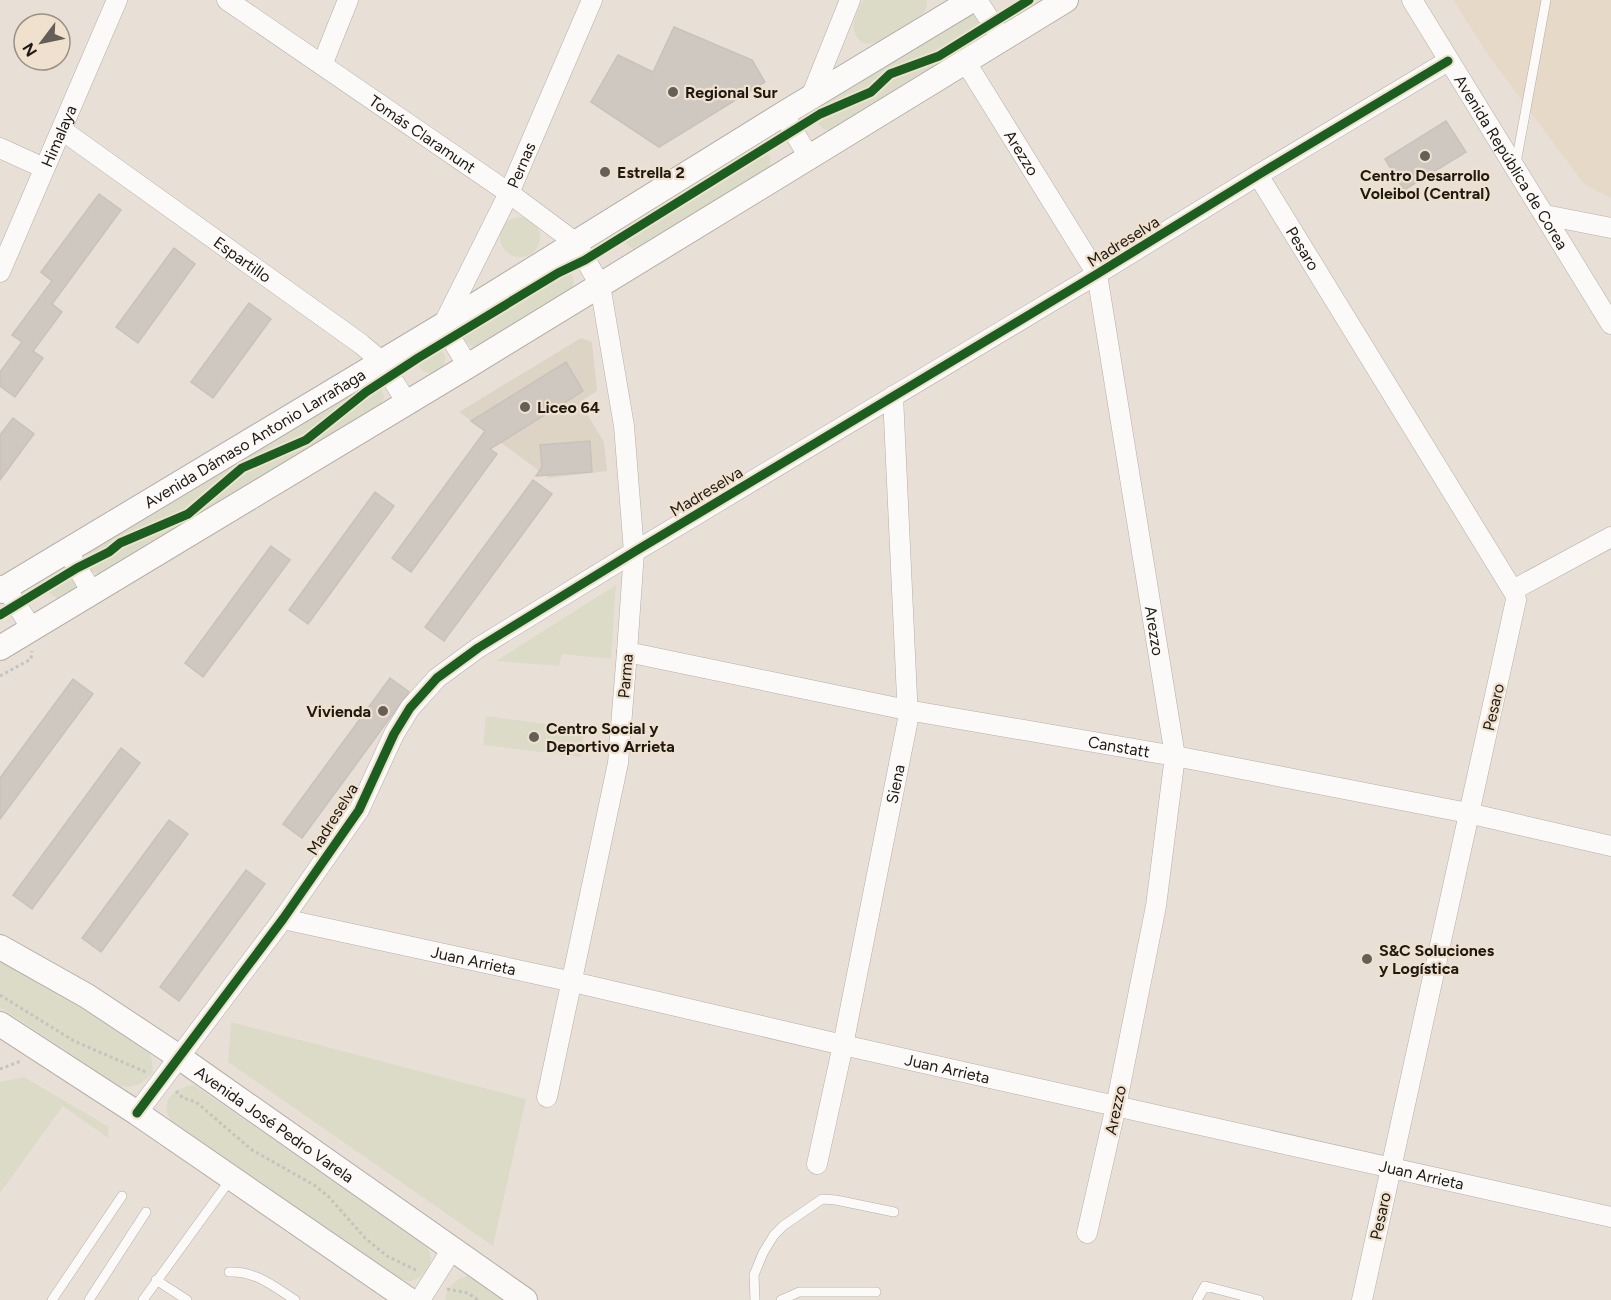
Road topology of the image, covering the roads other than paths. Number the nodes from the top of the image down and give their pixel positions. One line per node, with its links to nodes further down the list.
1 (117, 0): 17 (street, Himalaya)
2 (227, 0): 14 (street, Tomás Claramunt)
3 (348, 0): 14 (street)
4 (592, 0): 23 (street, Pernas)
5 (850, 0): 15 (street)
6 (972, 0): 15 (street, Avenida Dámaso Antonio Larrañaga)
7 (977, 0): 11 (street)
8 (1066, 0): 11 (street)
9 (1412, 0): 13 (street, Avenida República de Corea)
10 (1546, 0): 21 (lane)
11 (1002, 39): 12 (street)
12 (965, 61): 19 (street); 28 (street, Arezzo)
13 (1448, 61): 21 (street, Avenida República de Corea); 22 (street, Madreselva)
14 (322, 65): 23 (street, Tomás Claramunt)
15 (811, 97): 16 (street, Avenida Dámaso Antonio Larrañaga)
16 (783, 114): 19 (street); 26 (street, Avenida Dámaso Antonio Larrañaga)
17 (62, 130): 20 (street, Himalaya); 32 (street, Espartillo)
18 (0, 148): 20 (street)
19 (809, 157): 29 (street)
20 (44, 168): 27 (street, Himalaya)
21 (1515, 168): 24 (street, Avenida República de Corea)
22 (1258, 175): 28 (street, Madreselva); 40 (street, Pesaro)
23 (509, 193): 26 (street, Tomás Claramunt); 31 (street, Pernas)
24 (1545, 216): 25 (street); 30 (street, Avenida República de Corea)
25 (1611, 228)
26 (576, 243): 29 (street, Tomás Claramunt); 31 (street, Avenida Dámaso Antonio Larrañaga)
27 (0, 272)
28 (1097, 274): 34 (street, Madreselva); 46 (street, Arezzo)
29 (600, 285): 33 (street); 38 (street, Parma)
30 (1611, 324)
31 (443, 325): 32 (street, Avenida Dámaso Antonio Larrañaga); 33 (street)
32 (381, 361): 35 (street, Espartillo); 37 (street, Avenida Dámaso Antonio Larrañaga)
33 (468, 366): 35 (street)
34 (893, 396): 38 (street, Madreselva); 45 (street, Siena)
35 (407, 403): 41 (street)
36 (1611, 537): 40 (street)
37 (67, 551): 39 (street, Avenida Dámaso Antonio Larrañaga); 41 (street)
38 (634, 552): 44 (street, Parma); 49 (street, Madreselva)
39 (2, 588): 42 (street)
40 (1513, 590): 47 (street, Pesaro)
41 (92, 592): 42 (street)
42 (32, 629): 43 (street)
43 (0, 648)
44 (627, 652): 45 (street, Canstatt); 51 (street, Parma)
45 (908, 710): 46 (street, Canstatt); 53 (street, Siena)
46 (1175, 756): 47 (street, Canstatt); 56 (street, Arezzo)
47 (1468, 813): 48 (street, Canstatt); 59 (street, Pesaro)
48 (1611, 846)
49 (283, 919): 51 (street, Juan Arrieta); 54 (street, Madreselva)
50 (0, 947): 54 (street, Avenida José Pedro Varela)
51 (573, 982): 53 (street, Juan Arrieta); 55 (street, Parma)
52 (0, 1024): 57 (street)
53 (843, 1045): 56 (street, Juan Arrieta); 58 (street, Siena)
54 (179, 1057): 57 (street, Madreselva); 66 (street, Avenida José Pedro Varela)
55 (547, 1097)
56 (1116, 1106): 59 (street, Juan Arrieta); 65 (street, Arezzo)
57 (137, 1113): 60 (street)
58 (817, 1164)
59 (1391, 1167): 64 (street, Juan Arrieta); 83 (street, Pesaro)
60 (232, 1178): 68 (lane); 76 (street)
61 (122, 1196): 71 (lane)
62 (146, 1212): 72 (lane)
63 (894, 1212): 79 (lane)
64 (1611, 1216)
65 (1087, 1233)
66 (452, 1249): 77 (street); 78 (street, Avenida José Pedro Varela)
67 (229, 1272): 75 (lane)
68 (156, 1280): 73 (lane); 74 (lane)
69 (876, 1292): 80 (lane)
70 (1239, 1297): 81 (lane); 82 (lane)
71 (52, 1300)
72 (89, 1300)
73 (143, 1300)
74 (187, 1300)
75 (295, 1300)
76 (409, 1300)
77 (420, 1300)
78 (525, 1300)
79 (755, 1300)
80 (781, 1300)
81 (1197, 1300)
82 (1259, 1300)
83 (1362, 1300)

